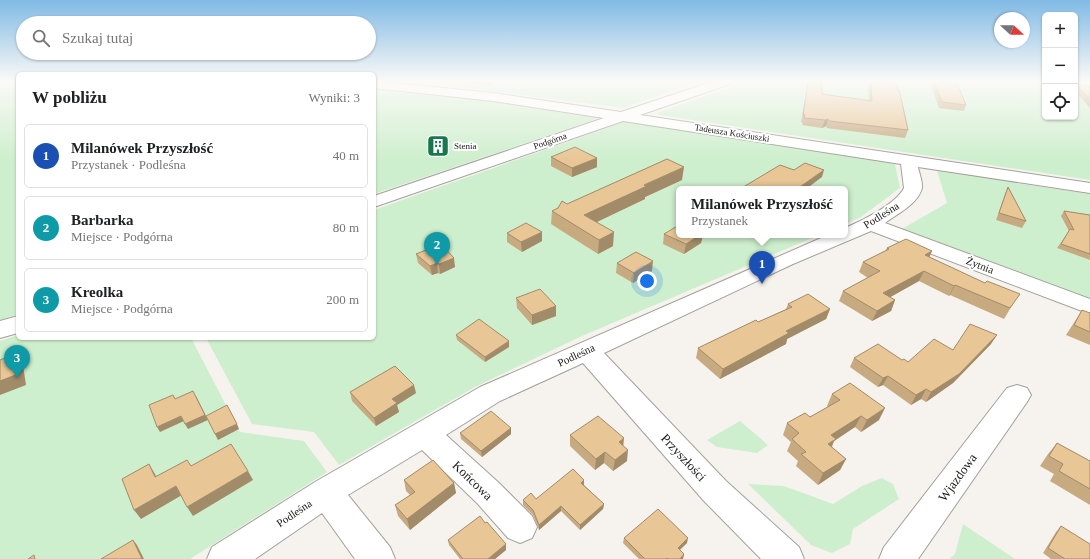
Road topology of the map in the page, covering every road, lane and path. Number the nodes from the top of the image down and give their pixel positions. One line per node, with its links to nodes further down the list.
1 (563, 107): 3 (street, Tadeusza Kościuszki)
2 (650, 107): 3 (street, Podgórna)
3 (624, 116): 4 (street, Tadeusza Kościuszki); 6 (street, Podgórna)
4 (908, 160): 5 (street, Tadeusza Kościuszki); 7 (street, Podleśna)
5 (1090, 188)
6 (376, 201)
7 (871, 224): 8 (street, Podleśna); 10 (street, Żytnia)
8 (848, 234)
9 (838, 238): 13 (street, Podleśna)
10 (1090, 307)
11 (16, 325): 12 (street)
12 (0, 330)
13 (586, 350): 15 (street, Podleśna); 20 (street, Przyszłości)
14 (1017, 395): 21 (street, Wjazdowa)
15 (425, 434): 16 (street, Podleśna); 17 (street, Końcowa)
16 (326, 492): 18 (street, Podleśna); 19 (street)
17 (520, 527)
18 (225, 559)
19 (377, 559)
20 (786, 559)
21 (897, 559)

